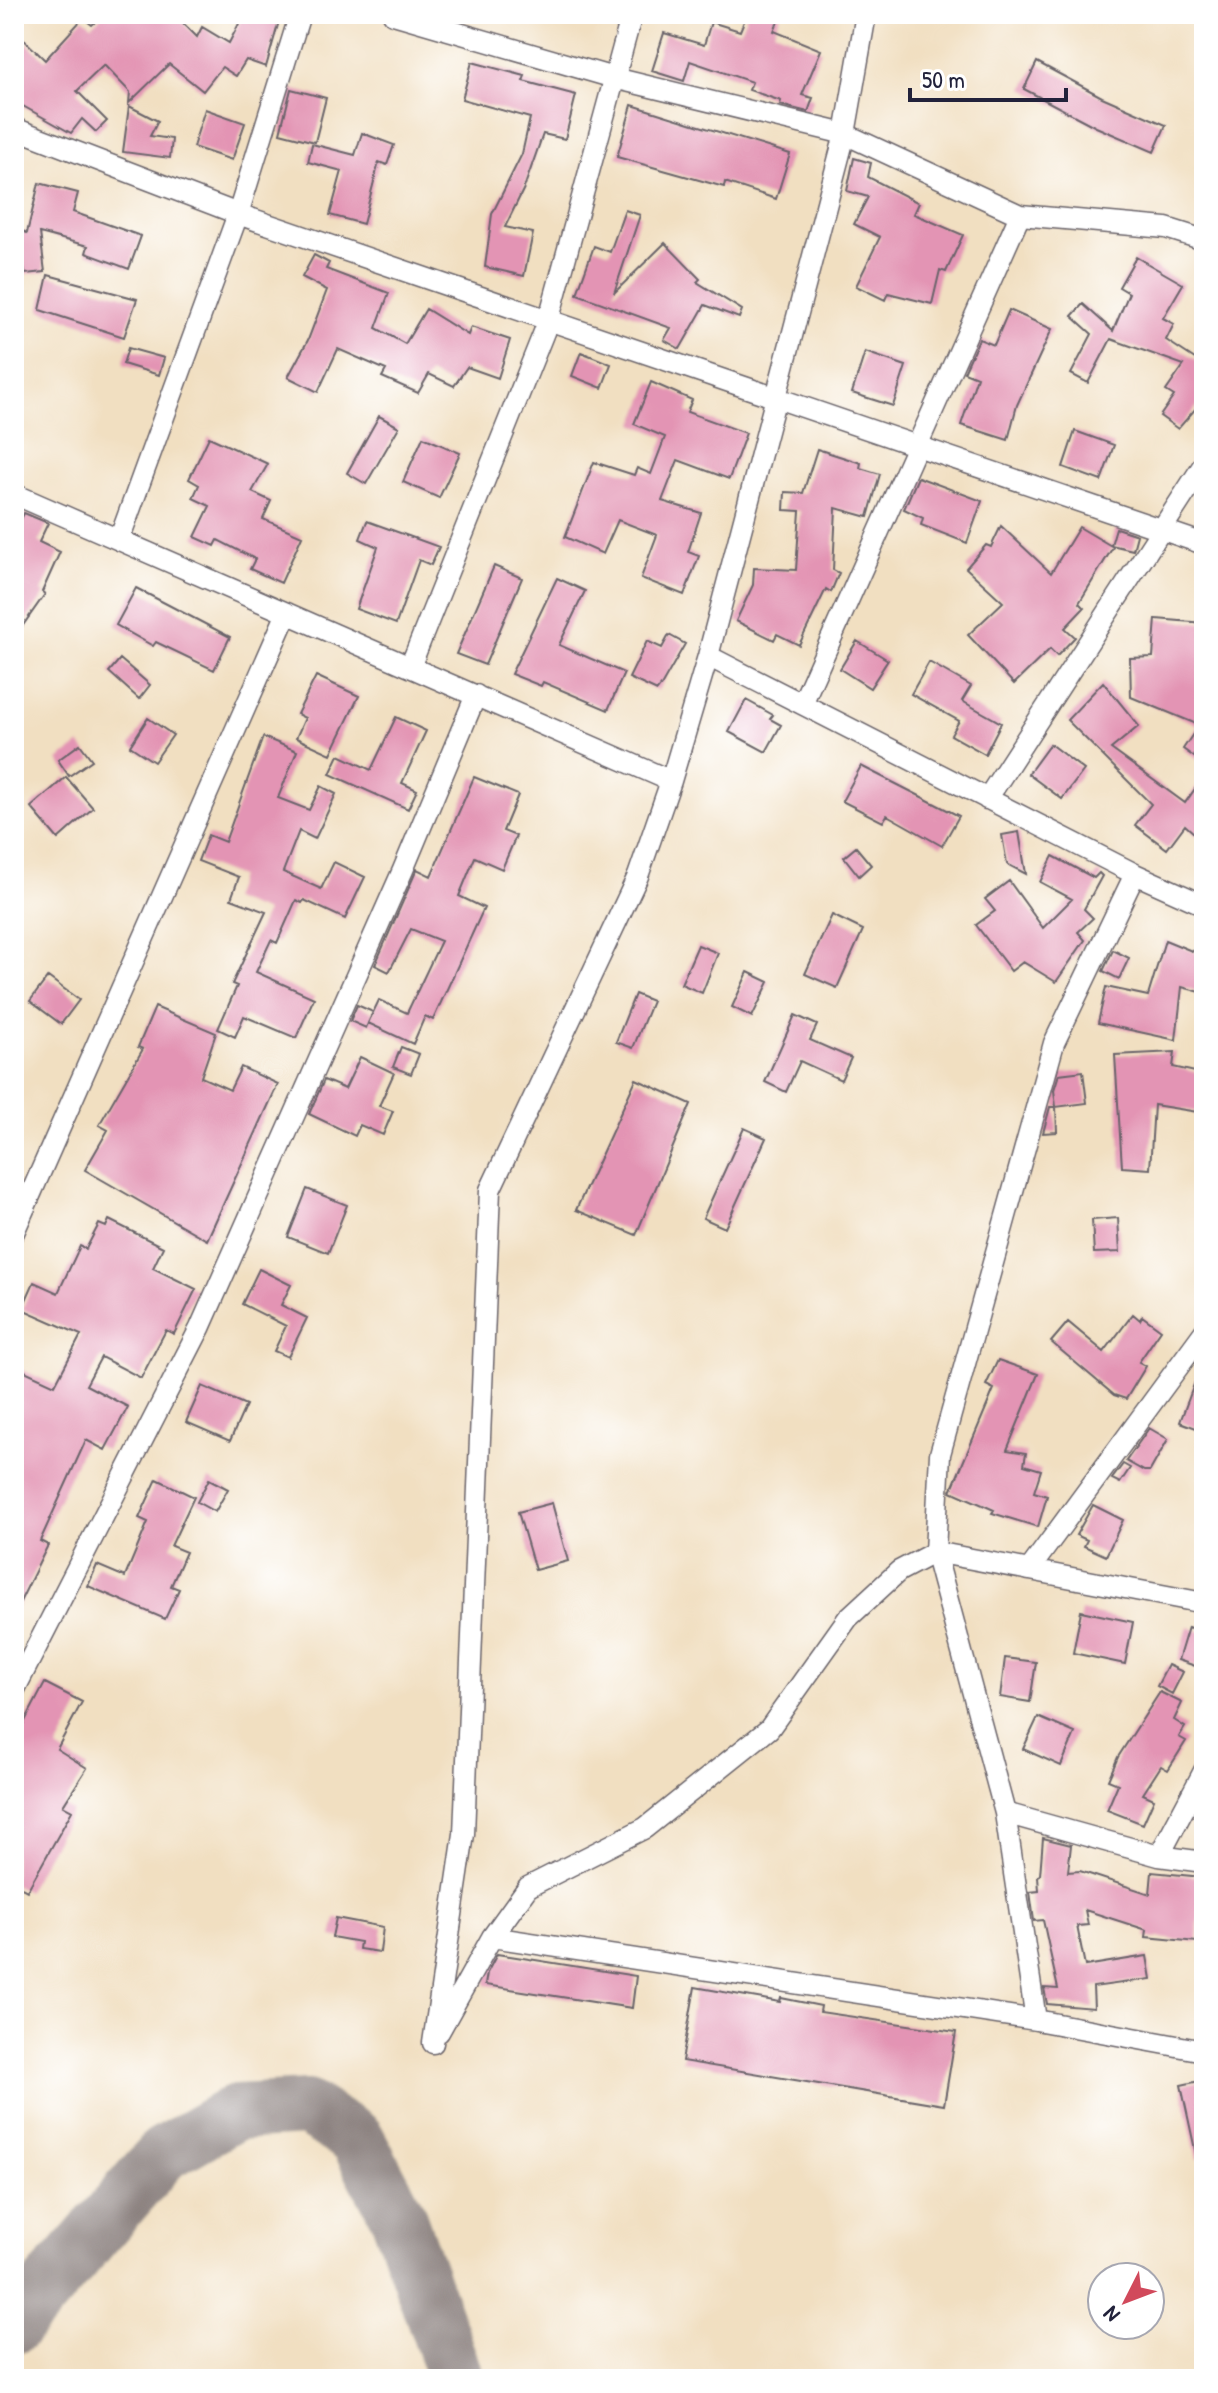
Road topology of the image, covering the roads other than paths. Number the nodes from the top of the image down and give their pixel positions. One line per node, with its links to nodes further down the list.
1 (300, 14): 8 (street)
2 (393, 14): 5 (street)
3 (632, 14): 5 (street)
4 (866, 14): 7 (street)
5 (614, 78): 7 (street); 11 (street)
6 (14, 128): 8 (street)
7 (845, 134): 9 (street); 12 (street)
8 (238, 214): 11 (street); 17 (street)
9 (1020, 215): 10 (street); 13 (street)
10 (1204, 240)
11 (548, 322): 12 (street); 21 (street)
12 (776, 399): 13 (street); 20 (street)
13 (915, 446): 16 (street); 23 (street)
14 (1204, 464): 16 (street)
15 (14, 494): 17 (street)
16 (1161, 530): 18 (street); 25 (street)
17 (119, 540): 19 (street)
18 (1204, 544)
19 (287, 613): 21 (street); 28 (street)
20 (708, 656): 23 (street); 24 (street)
21 (410, 667): 22 (street)
22 (476, 695): 24 (street); 33 (street)
23 (802, 704): 25 (street)
24 (671, 781): 38 (street)
25 (987, 799): 26 (street)
26 (1135, 874): 27 (street); 30 (street)
27 (1204, 905)
28 (14, 1232)
29 (1204, 1332): 31 (street)
30 (935, 1552): 31 (street); 35 (street); 38 (street)
31 (1029, 1570): 32 (street)
32 (1204, 1603)
33 (14, 1691)
34 (1204, 1771): 36 (street)
35 (1005, 1813): 36 (street); 39 (street)
36 (1159, 1856): 37 (street)
37 (1204, 1862)
38 (492, 1937): 39 (street)
39 (1036, 2020): 40 (street)
40 (1204, 2051)

